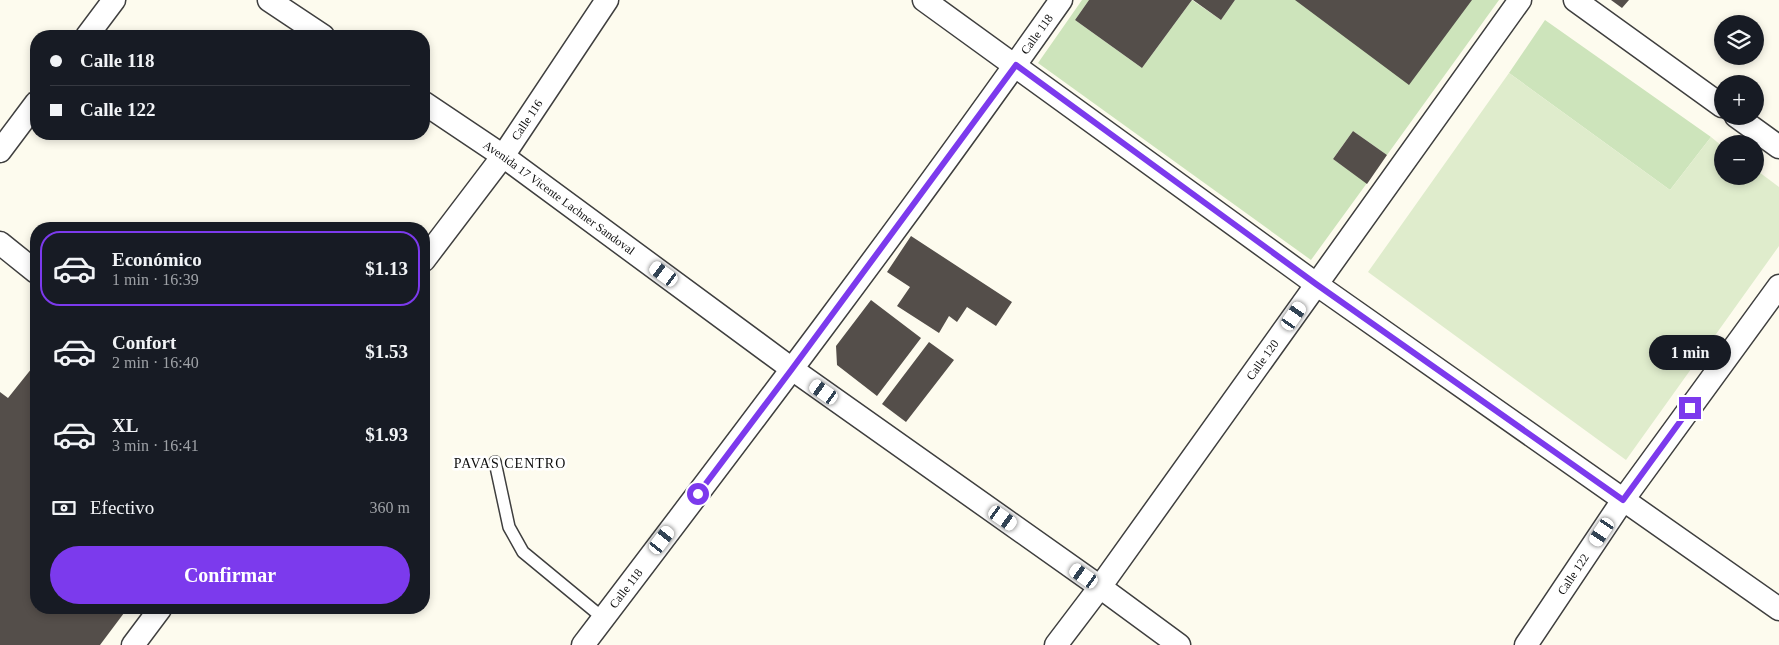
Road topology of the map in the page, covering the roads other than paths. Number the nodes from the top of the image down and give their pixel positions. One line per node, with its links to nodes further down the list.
1 (114, 0): 8 (street)
2 (269, 0): 9 (street)
3 (606, 0): 17 (street, Calle 116)
4 (924, 0): 10 (street)
5 (1061, 0): 10 (street, Calle 118)
6 (1520, 0): 21 (street, Calle 120)
7 (1575, 0): 11 (street)
8 (92, 30)
9 (314, 30)
10 (1016, 65): 21 (street); 23 (street, Calle 118)
11 (1714, 100)
12 (430, 107): 17 (street, Avenida 17 Vicente Lachner Sandoval)
13 (30, 111): 16 (street)
14 (1748, 125): 15 (street)
15 (1779, 147)
16 (0, 151)
17 (503, 156): 19 (street, Calle 116); 23 (street, Avenida 17 Vicente Lachner Sandoval)
18 (0, 243): 20 (street)
19 (430, 252)
20 (30, 267)
21 (1316, 284): 25 (street); 26 (street, Calle 120)
22 (1779, 286): 25 (street, Calle 122)
23 (792, 369): 26 (street, Avenida 17 Vicente Lachner Sandoval); 29 (street, Calle 118)
24 (495, 462): 29 (lane)
25 (1623, 500): 27 (street); 34 (street, Calle 122)
26 (1100, 587): 32 (street, Calle 120); 33 (street, Avenida 17 Vicente Lachner Sandoval)
27 (1779, 609)
28 (156, 614): 30 (street)
29 (603, 618): 31 (street, Calle 118)
30 (133, 645)
31 (583, 645)
32 (1056, 645)
33 (1179, 645)
34 (1526, 645)

